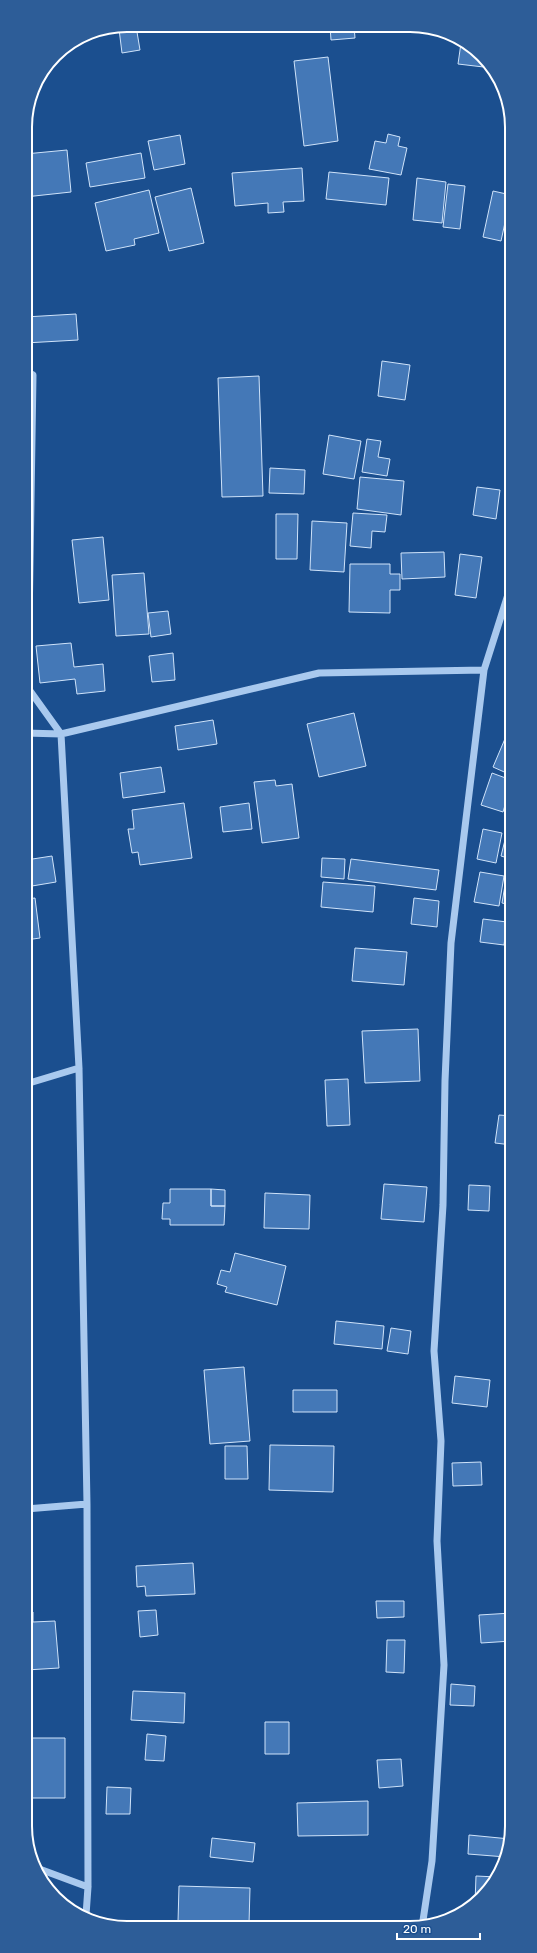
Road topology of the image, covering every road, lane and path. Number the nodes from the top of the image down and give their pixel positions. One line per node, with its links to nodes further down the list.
1 (32, 374): 2 (street)
2 (32, 438)
3 (505, 604): 4 (street)
4 (484, 670): 7 (street); 15 (street)
5 (32, 694): 7 (street)
6 (32, 733): 7 (street)
7 (61, 734): 8 (street)
8 (79, 1068): 9 (street); 10 (street)
9 (32, 1082)
10 (87, 1504): 11 (street); 13 (street)
11 (32, 1509)
12 (44, 1871): 13 (street)
13 (88, 1887): 14 (street)
14 (86, 1912)
15 (423, 1920)

